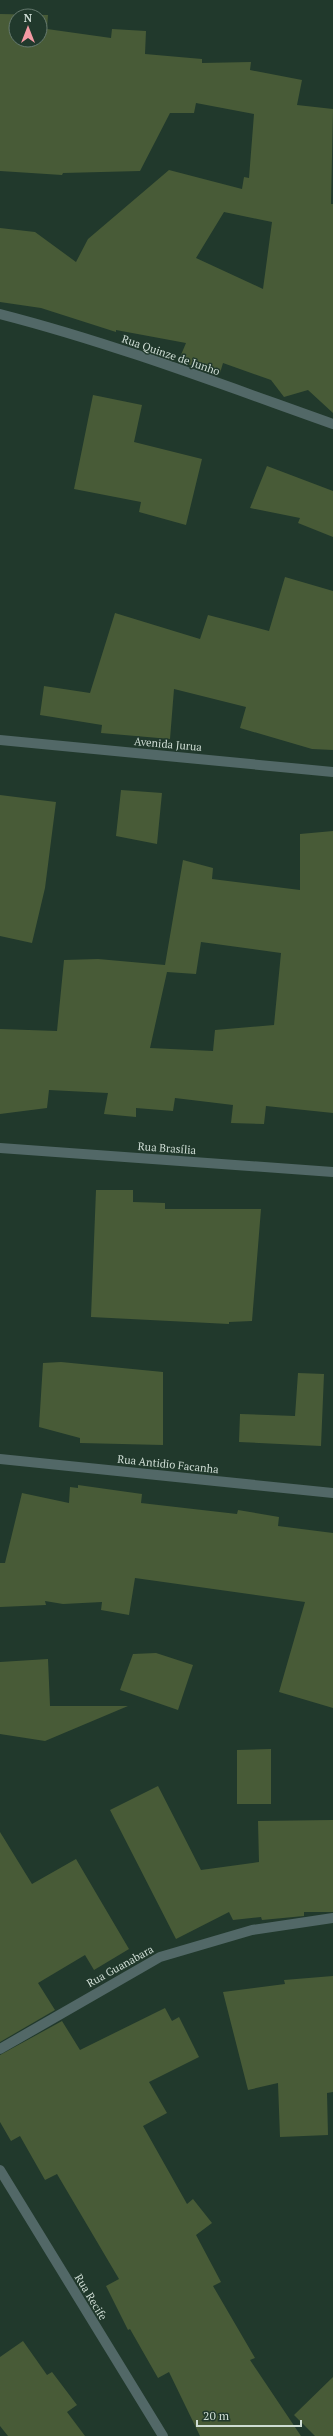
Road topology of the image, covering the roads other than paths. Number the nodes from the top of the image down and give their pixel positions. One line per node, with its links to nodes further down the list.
1 (0, 314): 2 (street, Rua Quinze de Junho)
2 (333, 424)
3 (0, 740): 4 (street, Avenida Jurua)
4 (333, 772)
5 (0, 1148): 6 (street, Rua Brasília)
6 (333, 1172)
7 (0, 1459): 8 (street, Rua Antidio Facanha)
8 (333, 1493)
9 (333, 1918): 10 (street, Rua Guanabara)
10 (0, 2049)
11 (0, 2170): 12 (street, Rua Recife)
12 (162, 2436)

